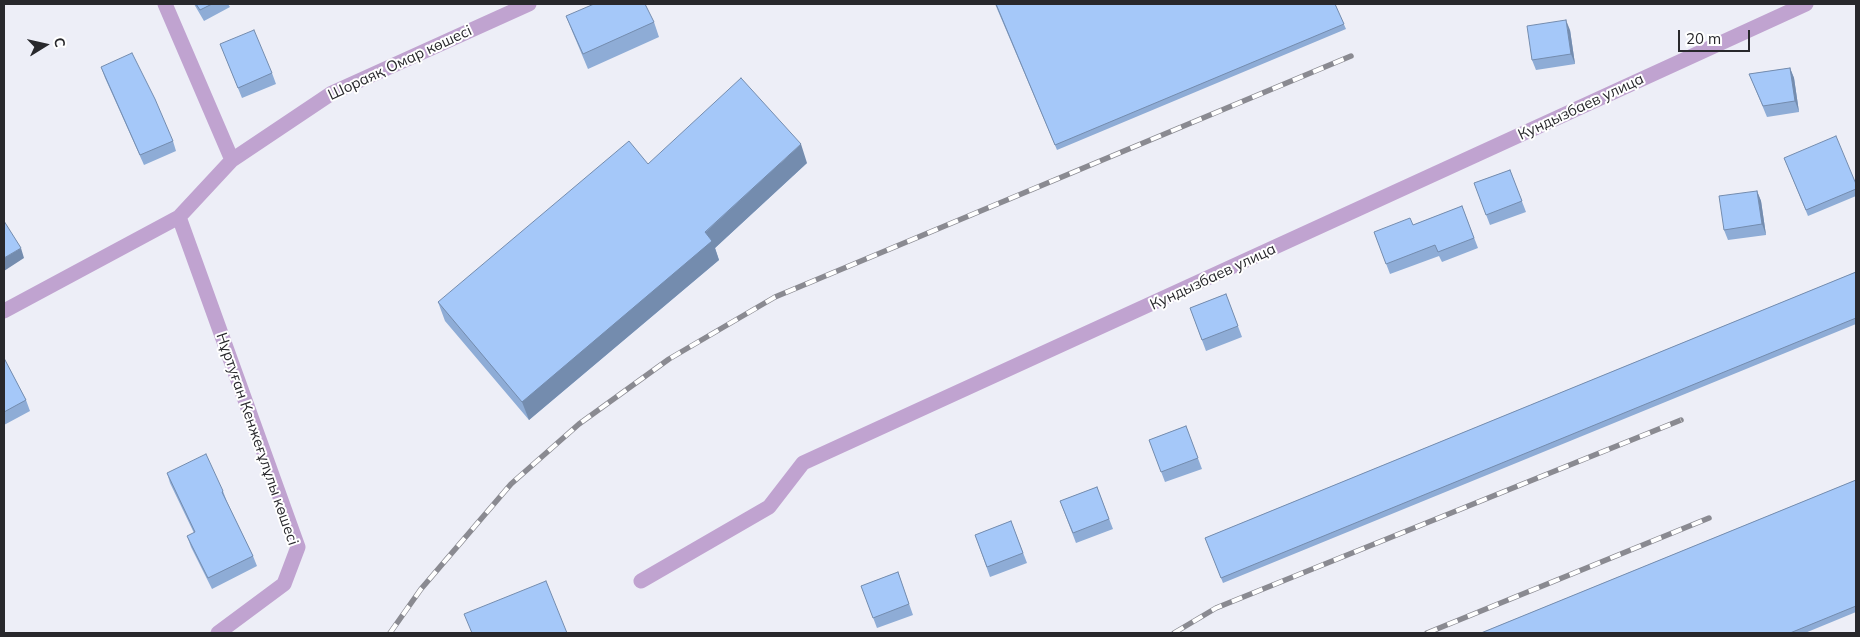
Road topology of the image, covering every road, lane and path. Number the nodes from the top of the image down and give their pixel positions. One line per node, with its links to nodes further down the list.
1 (165, 4): 4 (street)
2 (529, 4): 4 (street, Шораяқ Омар көшесі)
3 (1806, 4): 7 (street, Кундызбаев улица)
4 (232, 160): 5 (street, Шораяқ Омар көшесі)
5 (179, 217): 6 (street, Шораяқ Омар көшесі); 8 (street, Нұртуған Кенжеғұлұлы көшесі)
6 (4, 312)
7 (641, 581)
8 (218, 633)

